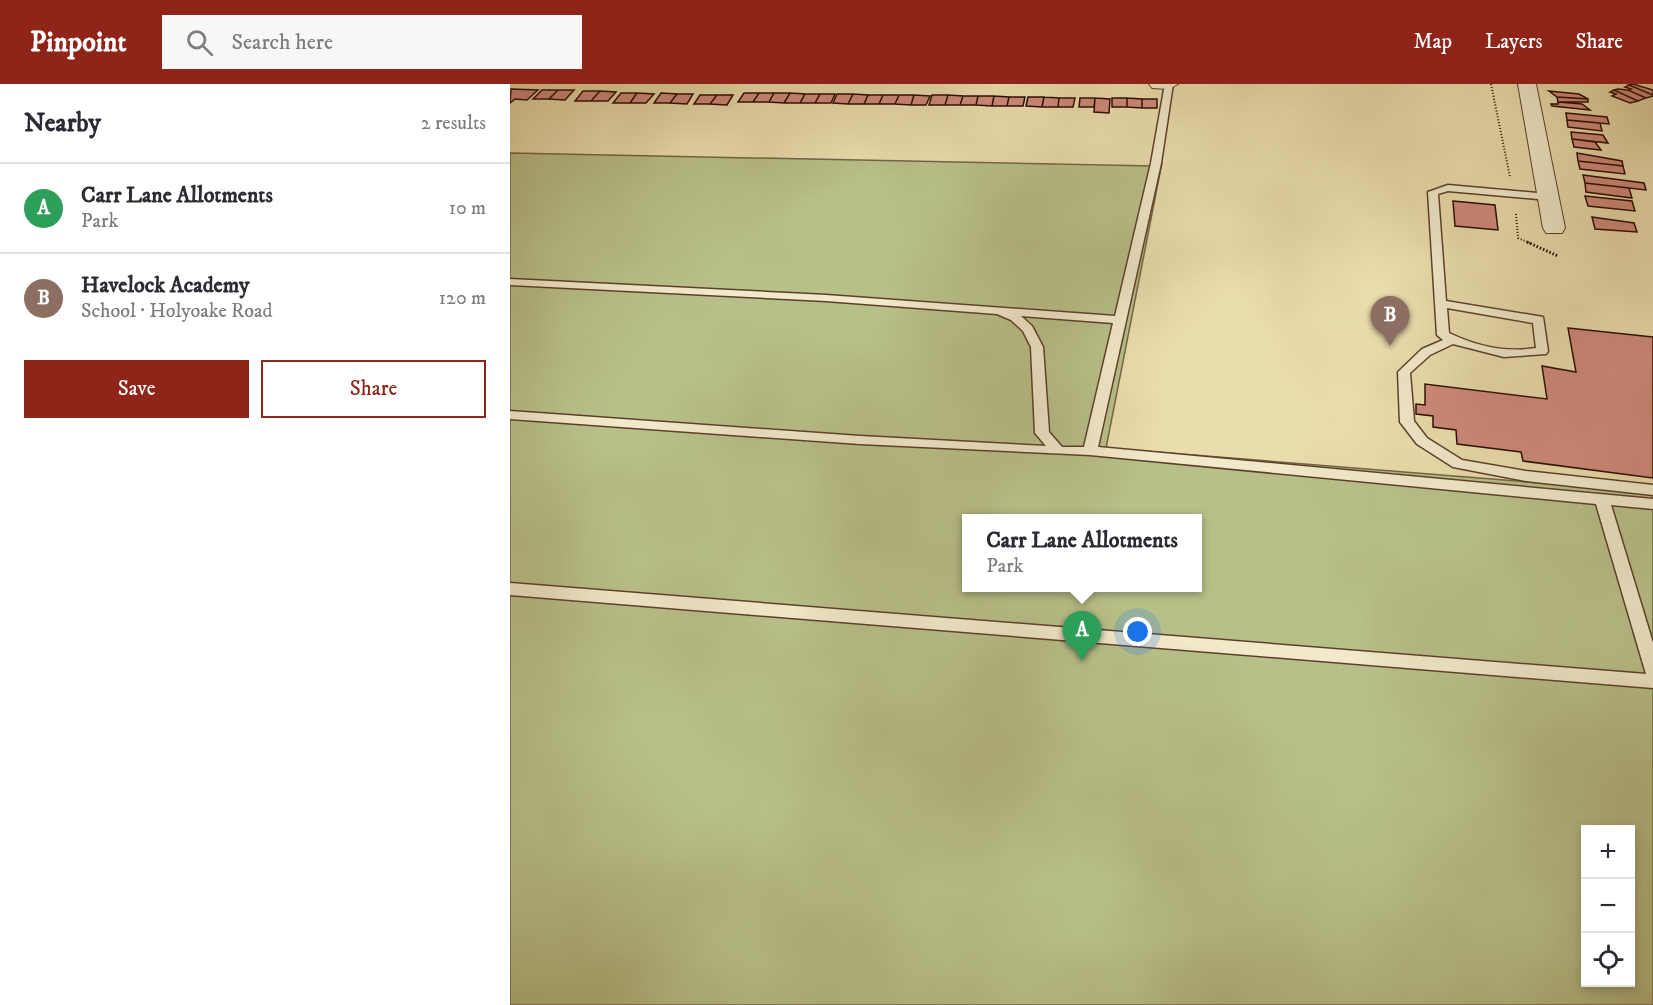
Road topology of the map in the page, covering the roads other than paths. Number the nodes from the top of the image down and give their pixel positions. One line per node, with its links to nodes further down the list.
1 (1158, 84): 2 (street)
2 (1168, 84): 9 (lane)
3 (1527, 84): 4 (street)
4 (1548, 197): 5 (street); 7 (lane)
5 (1554, 228)
6 (510, 282): 8 (lane)
7 (1441, 304): 10 (lane); 10 (lane)
8 (999, 311): 9 (lane); 12 (lane)
9 (1120, 320): 13 (lane)
10 (1452, 340): 14 (lane)
11 (510, 415): 12 (lane)
12 (1058, 451): 13 (lane)
13 (1090, 452): 15 (lane)
14 (1653, 489)
15 (1602, 499): 16 (lane); 18 (lane)
16 (1653, 504)
17 (510, 589): 19 (lane)
18 (1653, 671)
19 (1653, 681)

